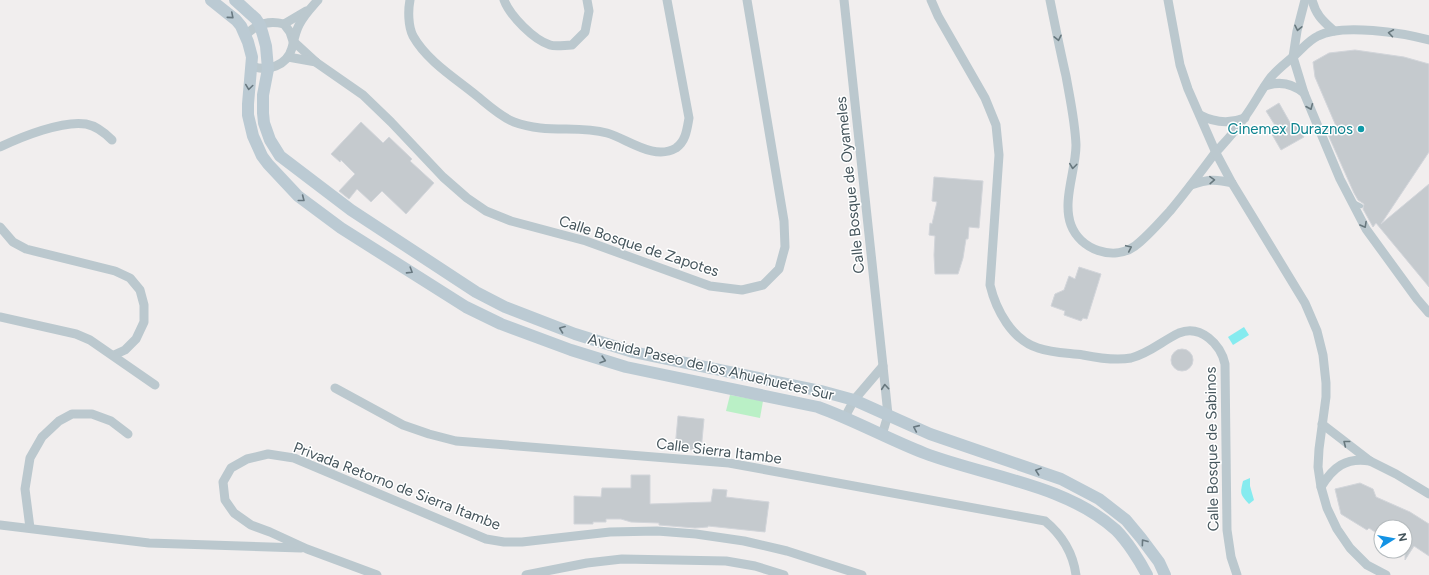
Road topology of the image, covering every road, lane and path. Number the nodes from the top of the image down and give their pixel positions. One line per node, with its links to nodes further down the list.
1 (211, 0): 18 (street, Avenida Paseo de los Ahuehuetes Sur, one-way to 18)
2 (235, 0): 16 (street, Avenida Paseo de los Ahuehuetes Sur)
3 (410, 0): 6 (street)
4 (504, 0): 5 (street)
5 (587, 0)
6 (667, 0)
7 (747, 0): 23 (street, Calle Bosque de Zapotes)
8 (844, 0): 41 (street, Calle Bosque de Oyameles)
9 (931, 0): 63 (street, Calle Bosque de Sabinos)
10 (1050, 0): 34 (street, one-way to 34)
11 (1168, 0): 28 (street)
12 (1305, 0): 22 (street, one-way to 22)
13 (1312, 0): 17 (street)
14 (315, 3): 15 (street); 20 (street)
15 (284, 24): 16 (street); 20 (street, Calle Bosque de Zapotes)
16 (260, 25): 18 (street); 25 (street, Avenida Paseo de los Ahuehuetes Sur)
17 (1334, 31): 19 (street, one-way to 17); 22 (street)
18 (246, 35): 24 (street, Avenida Paseo de los Ahuehuetes Sur)
19 (1429, 40)
20 (293, 41): 21 (street); 23 (street, Calle Bosque de Zapotes)
21 (288, 57): 23 (street, Calle Bosque de Zapotes); 25 (street)
22 (1293, 57): 26 (street); 27 (street)
23 (318, 62)
24 (252, 66): 25 (street); 46 (street, Avenida Paseo de los Ahuehuetes Sur, one-way to 46)
25 (268, 69): 44 (street, Avenida Paseo de los Ahuehuetes Sur, one-way to 25)
26 (1265, 86): 27 (street); 29 (street)
27 (1304, 93): 35 (street, one-way to 35)
28 (1200, 115): 29 (street); 32 (street)
29 (1244, 118): 32 (street)
30 (112, 140): 31 (street)
31 (0, 147)
32 (1216, 153): 33 (street); 34 (street)
33 (1232, 183): 34 (street, one-way to 33); 47 (street)
34 (1192, 185)
35 (1352, 202): 36 (lane); 38 (street, one-way to 38)
36 (1362, 206)
37 (0, 227): 40 (street)
38 (1429, 313)
39 (0, 317): 40 (street)
40 (114, 355): 42 (street)
41 (883, 366): 44 (street); 45 (street, Calle Bosque de Oyameles, one-way to 41)
42 (155, 385)
43 (335, 388): 60 (street, Calle Sierra Itambe)
44 (854, 400): 45 (street, Avenida Paseo de los Ahuehuetes Sur); 46 (street)
45 (888, 415): 49 (street); 62 (street, Avenida Paseo de los Ahuehuetes Sur, one-way to 45)
46 (845, 417): 49 (street, Avenida Paseo de los Ahuehuetes Sur)
47 (1322, 424): 50 (street, one-way to 47); 51 (street)
48 (128, 434): 54 (street)
49 (882, 435): 61 (street, Avenida Paseo de los Ahuehuetes Sur)
50 (1370, 461): 51 (street); 52 (street)
51 (1321, 487): 64 (street)
52 (1429, 494)
53 (0, 525): 54 (street)
54 (30, 528): 55 (street)
55 (306, 549): 56 (street); 59 (street, Privada Retorno de Sierra Itambe)
56 (377, 575)
57 (526, 575): 58 (street)
58 (784, 575)
59 (862, 575)
60 (1076, 575)
61 (1147, 575)
62 (1165, 575)
63 (1237, 575)
64 (1386, 575)

